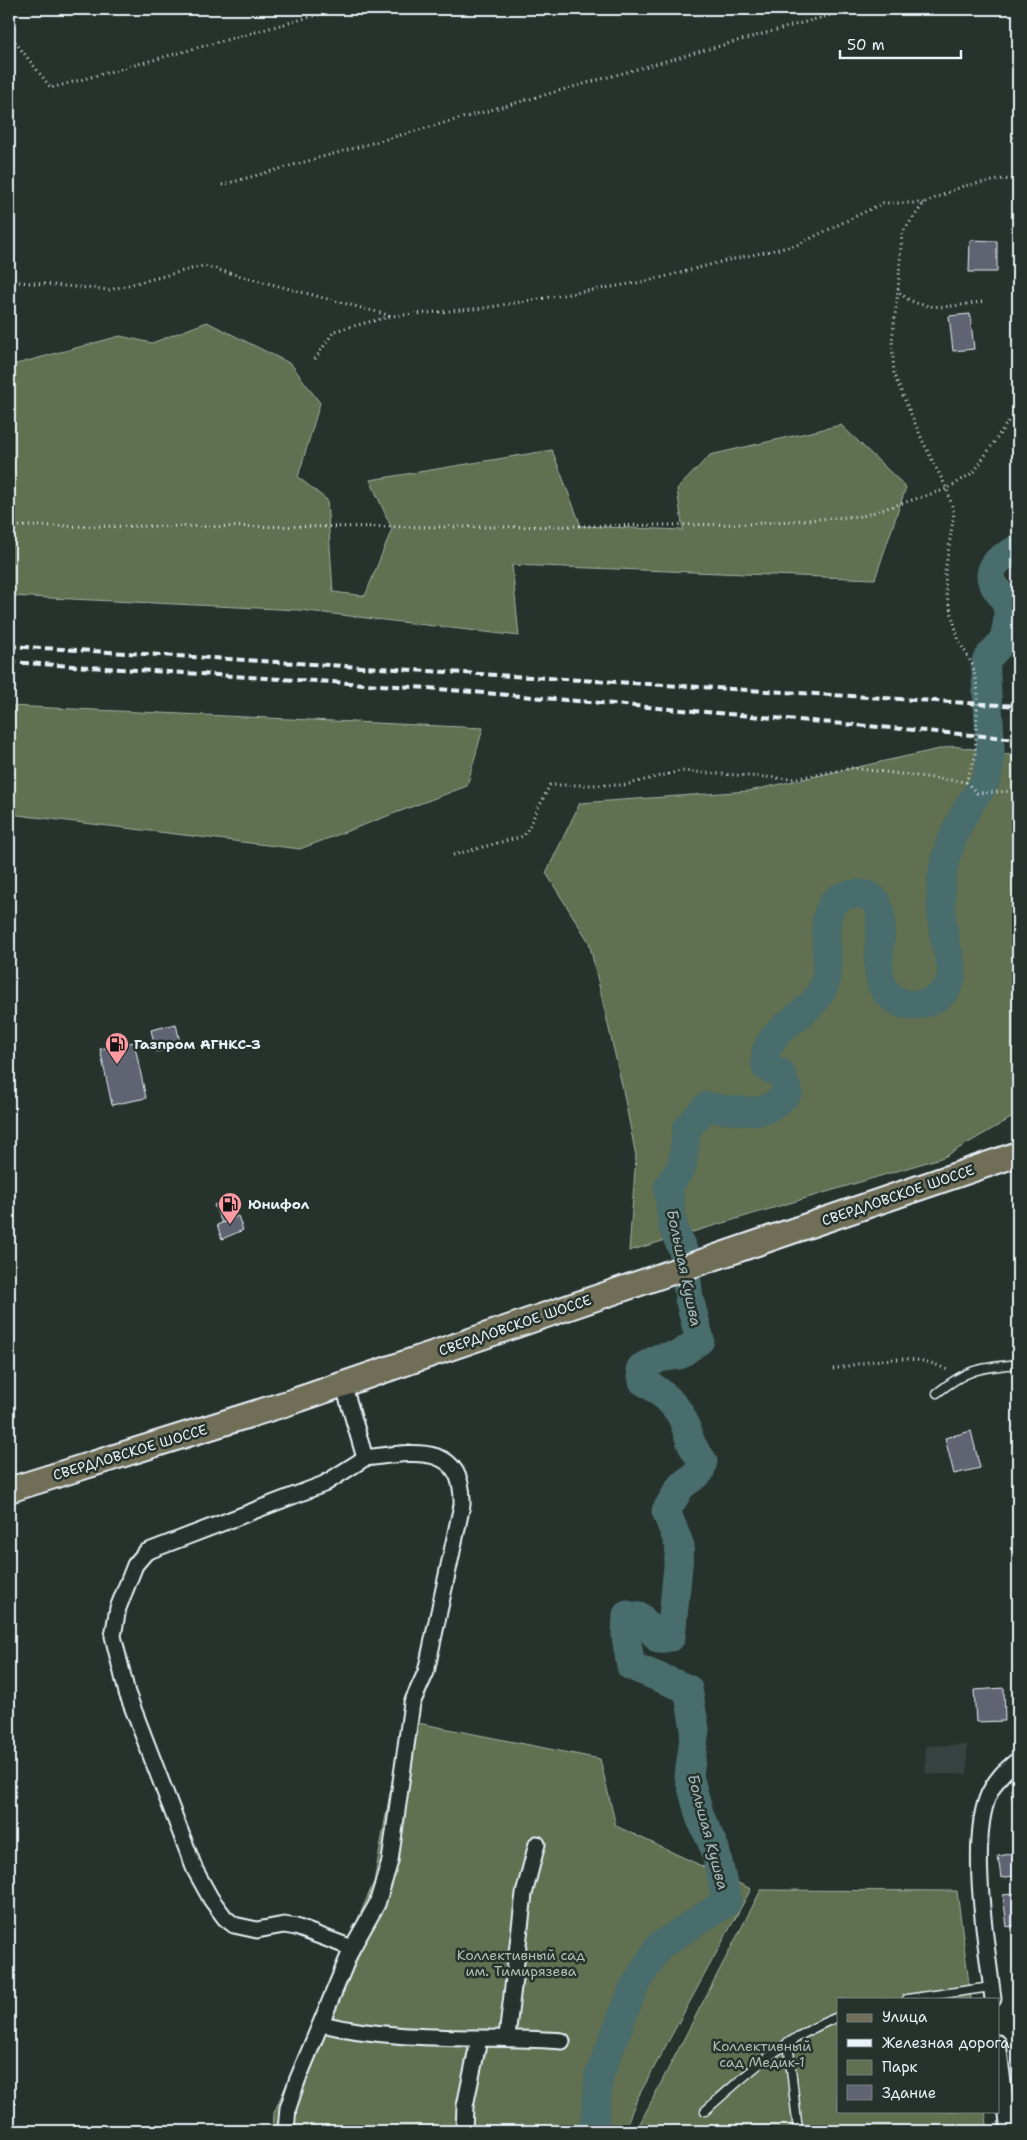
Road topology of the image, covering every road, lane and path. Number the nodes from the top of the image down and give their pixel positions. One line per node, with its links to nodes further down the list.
1 (339, 9): 3 (path)
2 (852, 9): 5 (path)
3 (9, 34)
4 (1018, 181): 6 (path)
5 (222, 185)
6 (924, 202): 8 (path); 10 (path)
7 (9, 281): 10 (path)
8 (898, 291): 9 (path); 13 (path)
9 (982, 302)
10 (392, 316): 11 (path)
11 (315, 359)
12 (1018, 417): 13 (path)
13 (947, 489): 14 (path); 15 (path)
14 (9, 526)
15 (966, 782): 16 (path); 17 (path)
16 (1018, 791)
17 (453, 855)
18 (1018, 1154): 22 (main road, СВЕРДЛОВСКОЕ ШОССЕ)
19 (1018, 1364): 21 (lane)
20 (833, 1369): 21 (path)
21 (958, 1376): 23 (lane)
22 (343, 1383): 24 (street); 25 (main road, СВЕРДЛОВСКОЕ ШОССЕ)
23 (937, 1393)
24 (365, 1458): 28 (street); 28 (street)
25 (9, 1490)
26 (1018, 1760): 29 (street)
27 (538, 1844): 33 (street)
28 (352, 1948): 32 (street)
29 (992, 1993): 30 (lane)
30 (921, 1998)
31 (837, 2017): 36 (lane)
32 (322, 2024): 34 (street); 39 (street)
33 (507, 2037): 34 (street); 35 (street)
34 (479, 2040): 40 (street)
35 (562, 2041)
36 (788, 2042): 38 (lane); 41 (lane)
37 (1000, 2059): 42 (street)
38 (705, 2111)
39 (286, 2131)
40 (464, 2131)
41 (798, 2131)
42 (1009, 2131)

